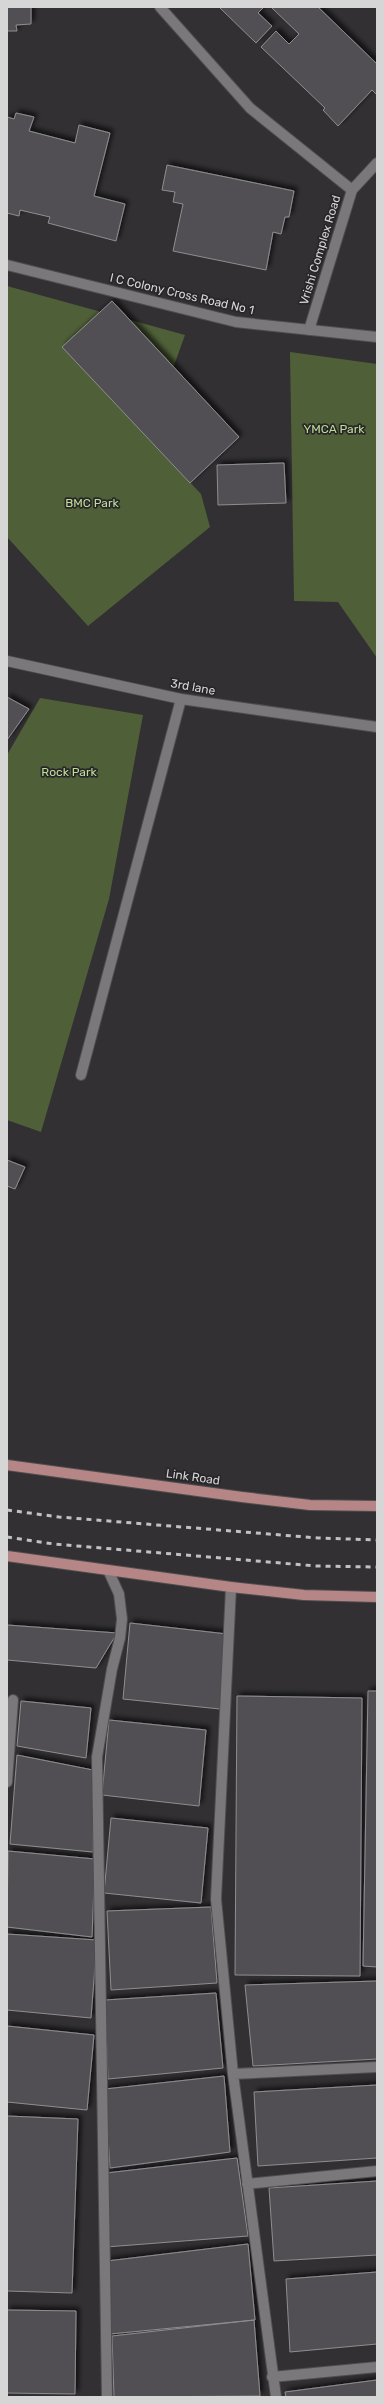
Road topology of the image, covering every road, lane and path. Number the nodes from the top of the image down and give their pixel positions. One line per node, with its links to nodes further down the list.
1 (160, 7): 3 (street)
2 (377, 163): 3 (street, Vrishi Complex Road)
3 (352, 190): 5 (street, Vrishi Complex Road)
4 (7, 264): 5 (street, I C Colony Cross Road No 1)
5 (309, 330): 6 (street, I C Colony Cross Road No 1)
6 (377, 337)
7 (7, 661): 8 (street, 3rd lane)
8 (182, 699): 9 (street, 3rd lane); 10 (street)
9 (377, 727)
10 (81, 1075)
11 (7, 1465): 12 (main road, Link Road)
12 (377, 1506)
13 (7, 1556): 14 (main road)
14 (108, 1570): 15 (main road); 25 (street)
15 (232, 1587): 16 (main road); 20 (street)
16 (377, 1597)
17 (13, 1700): 18 (street)
18 (7, 1782)
19 (377, 2067): 20 (street)
20 (233, 2074): 22 (street)
21 (377, 2171): 22 (street)
22 (247, 2184): 24 (street)
23 (377, 2367): 24 (street)
24 (272, 2377): 26 (street)
25 (106, 2397)
26 (276, 2397)

